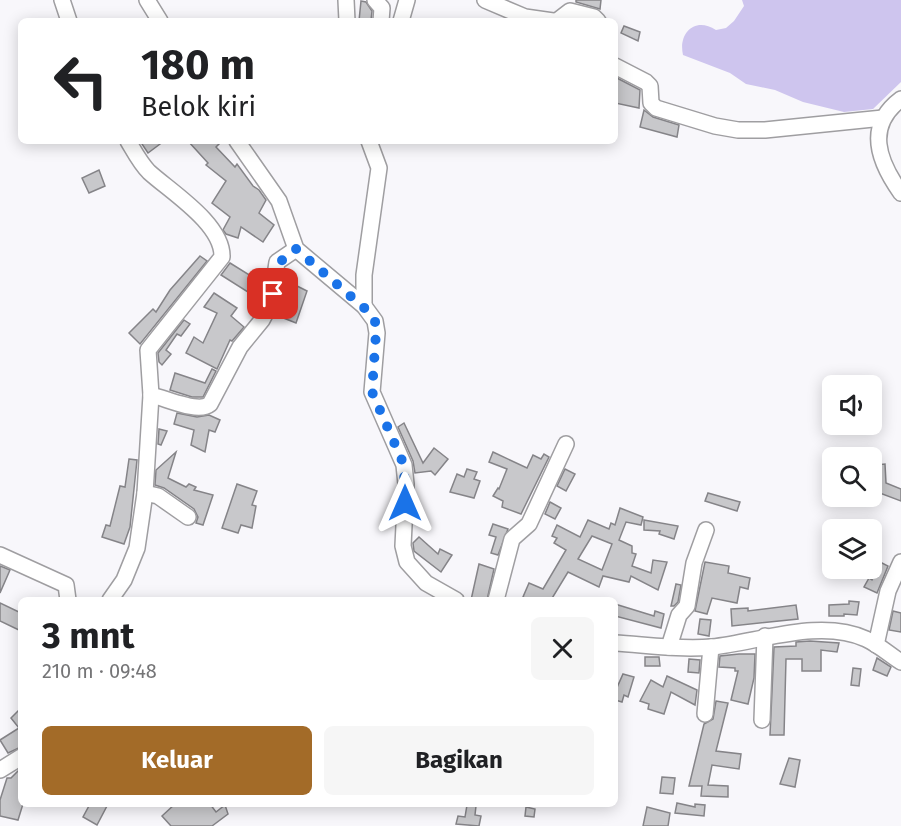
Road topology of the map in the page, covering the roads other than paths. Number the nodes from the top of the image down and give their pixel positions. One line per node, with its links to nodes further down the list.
1 (62, 0): 7 (street)
2 (147, 0): 8 (street)
3 (346, 0): 9 (street)
4 (375, 0): 10 (street)
5 (407, 0): 11 (street)
6 (485, 0): 12 (street)
7 (68, 18)
8 (158, 18)
9 (347, 18)
10 (381, 18)
11 (402, 18)
12 (532, 18)
13 (560, 18): 14 (street)
14 (596, 18)
15 (618, 68): 17 (street)
16 (901, 99): 17 (street)
17 (883, 118): 21 (street)
18 (130, 144): 24 (street)
19 (239, 144): 22 (street)
20 (370, 144): 23 (street)
21 (901, 193)
22 (296, 249): 23 (street); 24 (street)
23 (364, 306): 33 (street)
24 (152, 395): 26 (street)
25 (566, 444): 34 (street)
26 (145, 493): 27 (street); 32 (street)
27 (188, 517)
28 (706, 530): 38 (street)
29 (0, 555): 31 (street)
30 (901, 562): 37 (street)
31 (68, 597)
32 (112, 597)
33 (451, 597)
34 (497, 597)
35 (765, 636): 37 (street); 39 (street); 42 (street)
36 (618, 643): 38 (street)
37 (876, 645): 40 (street)
38 (669, 647): 39 (street)
39 (711, 647): 41 (street)
40 (901, 662)
41 (705, 714)
42 (762, 720)
43 (18, 759): 44 (street)
44 (0, 770)

